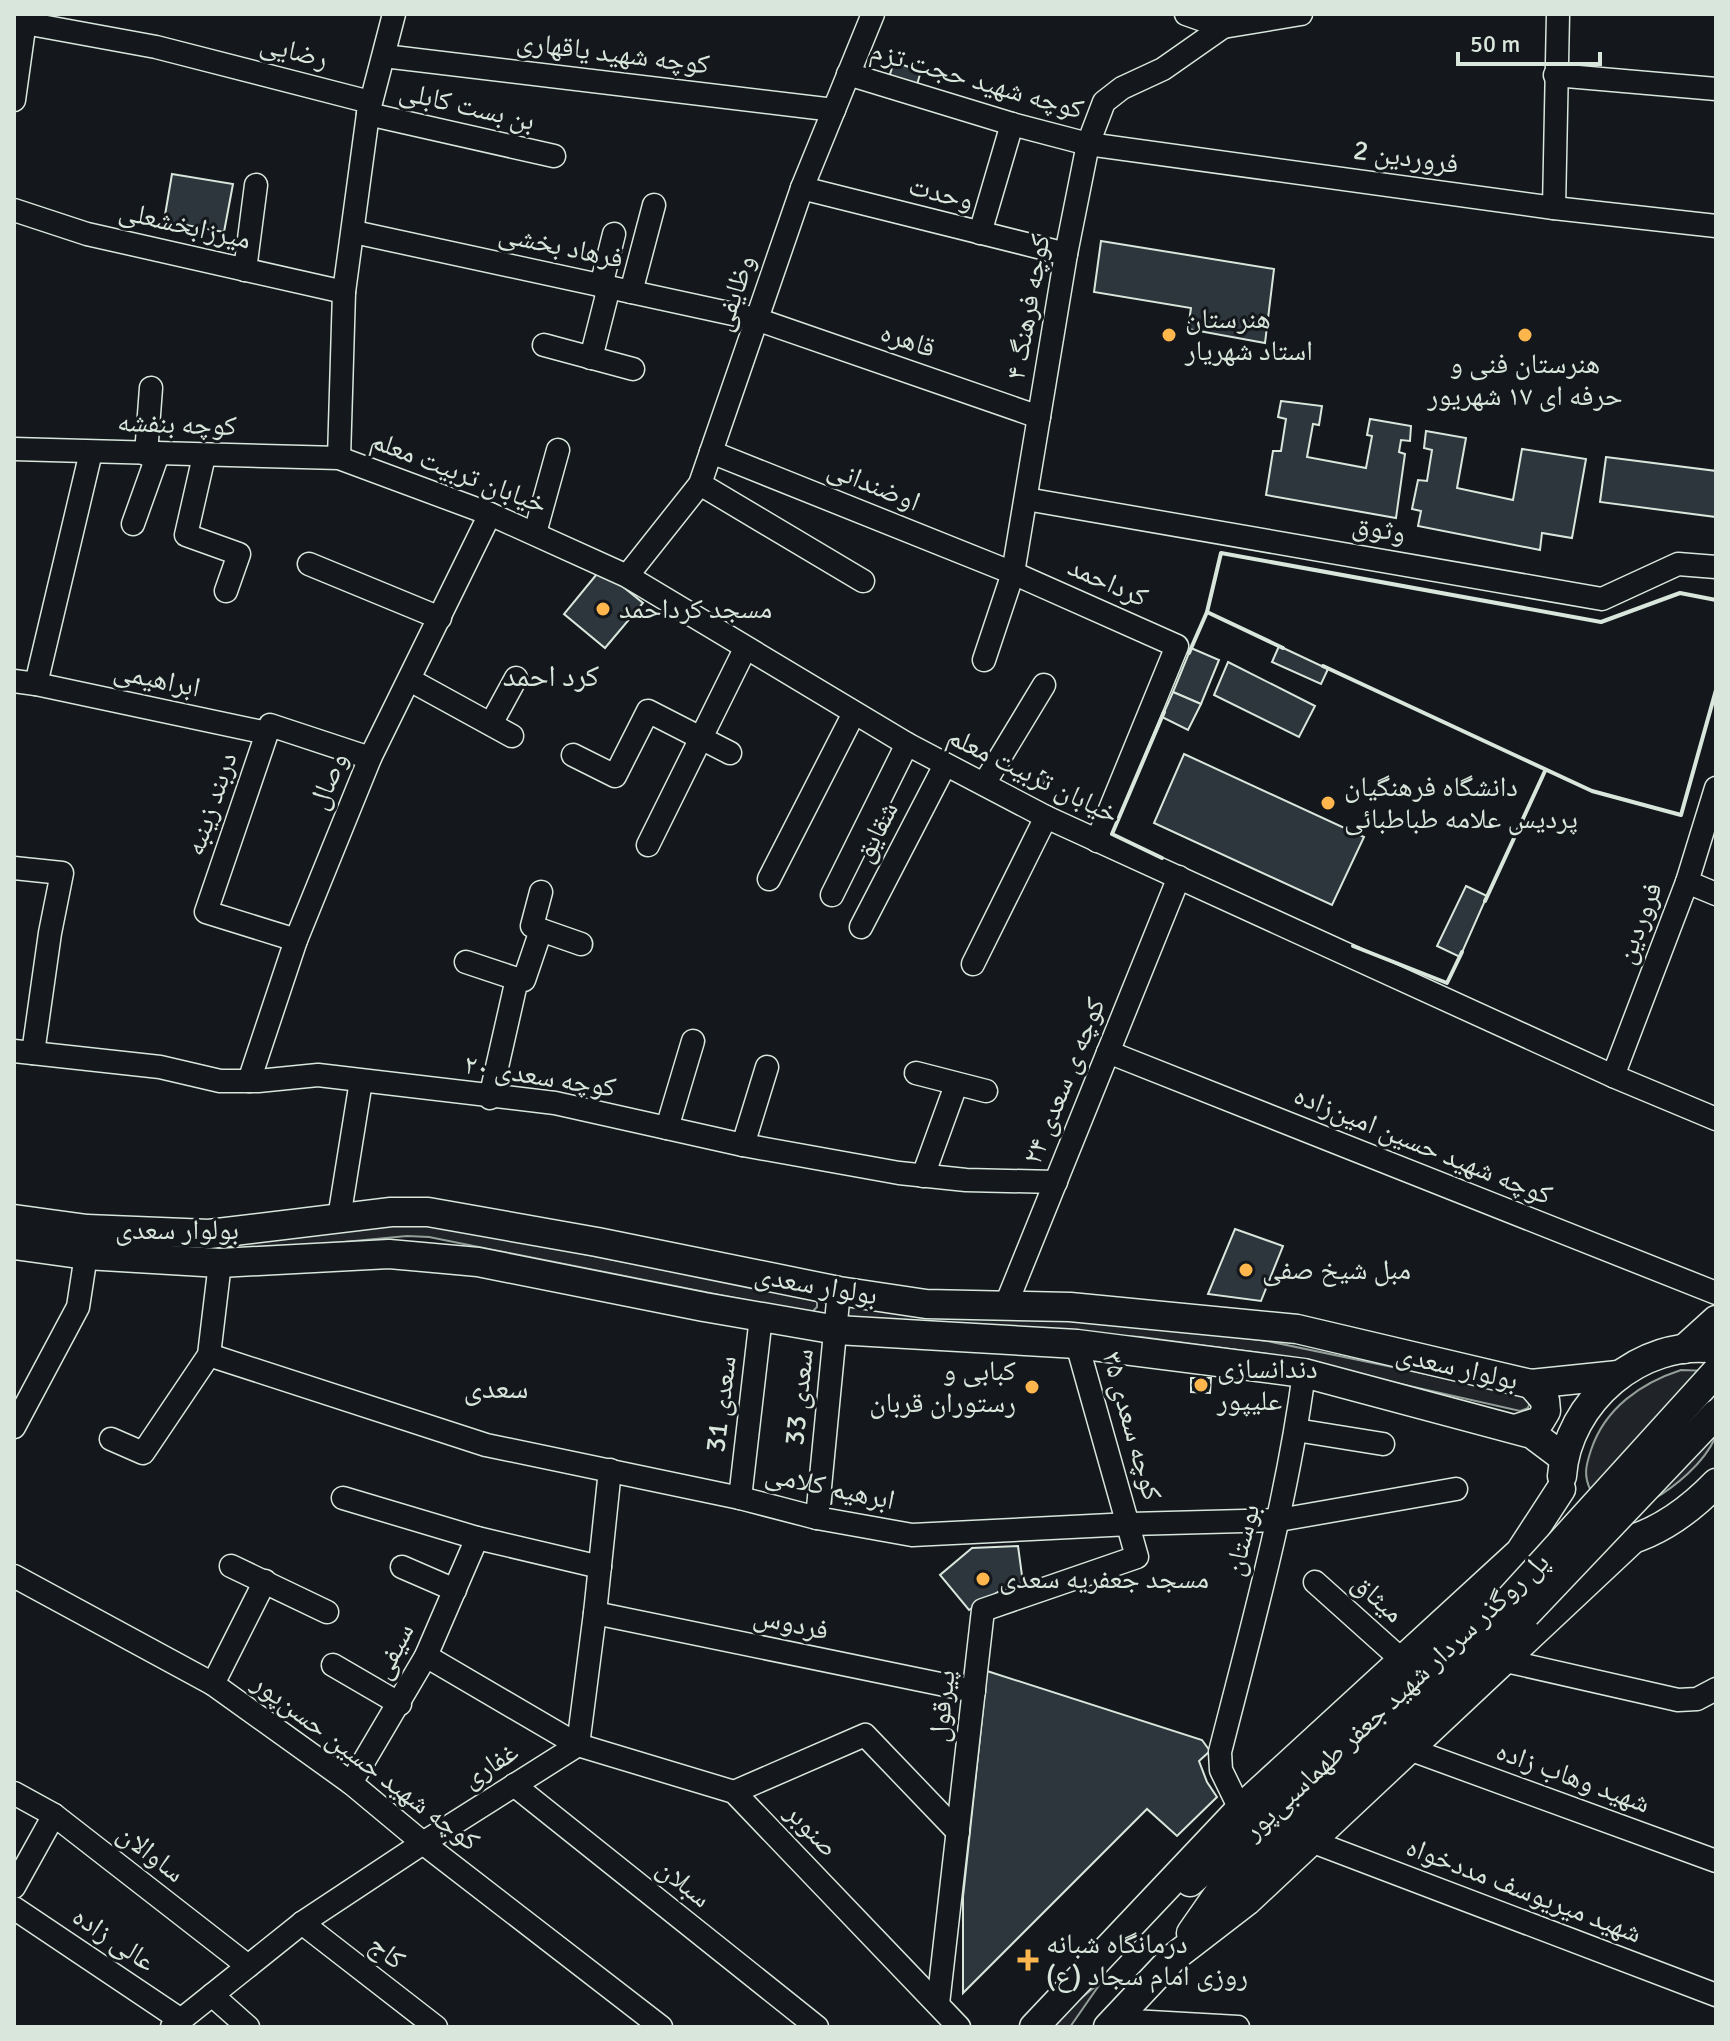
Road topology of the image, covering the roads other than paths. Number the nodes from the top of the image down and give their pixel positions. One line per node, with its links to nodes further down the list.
1 (394, 14): 8 (street)
2 (1186, 14): 7 (street)
3 (1301, 14): 7 (street)
4 (1558, 14): 10 (street)
5 (865, 16): 9 (street, وظایفی)
6 (22, 20): 12 (street); 13 (street, رضایی)
7 (1223, 27): 16 (street, کوچه فرهنگ ۴)
8 (384, 56): 13 (street); 14 (street, کوچه شهید یاقهاری)
9 (848, 74): 14 (street, وظایفی); 15 (street, کوچه شهید حجت تزم)
10 (1555, 75): 11 (street); 21 (street)
11 (1716, 89)
12 (14, 100)
13 (369, 108): 17 (street, بن بست کابلی); 24 (street)
14 (834, 110): 19 (street, وظایفی)
15 (1012, 124): 16 (street, کوچه شهید حجت تزم); 25 (street)
16 (1088, 144): 21 (street, فروردین 2); 27 (street, کوچه فرهنگ ۴)
17 (554, 156)
18 (256, 185): 28 (street)
19 (802, 188): 25 (street, وحدت); 31 (street, وظایفی)
20 (654, 205): 29 (street)
21 (1554, 208): 23 (street, فروردین 2)
22 (14, 210): 28 (street, میرزابخشعلی)
23 (1716, 226)
24 (354, 232): 29 (street, فرهاد بخشی); 30 (street)
25 (980, 233): 27 (street, وحدت)
26 (614, 234): 29 (street)
27 (1066, 254): 36 (street, کوچه فرهنگ ۴)
28 (245, 270): 30 (street, میرزابخشعلی)
29 (614, 288): 31 (street, فرهاد بخشی); 33 (street)
30 (344, 292): 43 (street)
31 (756, 319): 36 (street, قاهره); 40 (street, وظایفی)
32 (544, 345): 33 (street)
33 (591, 358): 34 (street)
34 (633, 369)
35 (151, 388): 41 (street)
36 (1039, 417): 45 (street, کوچه فرهنگ ۴)
37 (14, 449): 39 (street, کوچه بنفشه)
38 (558, 450): 48 (street)
39 (91, 452): 41 (street, کوچه بنفشه); 60 (street, ابراهیمی)
40 (711, 452): 44 (street, وظایفی); 51 (street, اوضندانی)
41 (152, 454): 42 (street, کوچه بنفشه); 47 (street)
42 (204, 456): 43 (street, کوچه بنفشه); 54 (street)
43 (339, 458): 46 (street, خیابان تربیت معلم)
44 (700, 484): 52 (street, وظایفی); 53 (street)
45 (1026, 499): 50 (street, وثوق); 51 (street, کوچه فرهنگ ۴)
46 (490, 514): 48 (street, خیابان تربیت معلم); 55 (street, وصال)
47 (133, 524)
48 (535, 533): 52 (street, خیابان تربیت معلم)
49 (309, 564): 55 (street)
50 (1716, 567)
51 (1013, 573): 57 (street, کوچه فرهنگ ۴); 75 (street, کرداحمد)
52 (627, 576): 56 (street, خیابان تربیت معلم)
53 (863, 581)
54 (226, 591)
55 (440, 618): 59 (street, وصال)
56 (745, 649): 62 (street, خیابان تربیت معلم); 66 (street)
57 (984, 660)
58 (516, 678): 63 (street)
59 (410, 680): 63 (street); 70 (street, وصال)
60 (25, 682): 64 (street, ابراهیمی)
61 (1044, 685): 72 (street)
62 (854, 713): 67 (street, خیابان تربیت معلم); 79 (street)
63 (491, 724): 65 (street)
64 (267, 733): 70 (street, دربند زینبه); 86 (street, دربند زینبه)
65 (512, 736)
66 (701, 737): 68 (street); 69 (street); 76 (street)
67 (907, 744): 71 (street, خیابان تربیت معلم); 83 (street)
68 (730, 753)
69 (573, 755)
70 (370, 758): 86 (street, وصال)
71 (945, 765): 72 (street, خیابان تربیت معلم); 84 (street, شقایق)
72 (984, 784): 74 (street, خیابان تربیت معلم)
73 (1716, 788): 80 (street, فروردین)
74 (1046, 817): 75 (street, خیابان تربیت معلم); 89 (street)
75 (1097, 841): 78 (street, خیابان تربیت معلم)
76 (648, 845)
77 (14, 868): 92 (street)
78 (1179, 877): 93 (street, کوچه ی سعدی ۲۴); 96 (street, خیابان تربیت معلم)
79 (769, 879)
80 (1687, 882): 82 (street); 96 (street, فروردین)
81 (541, 892): 85 (street)
82 (1716, 894)
83 (832, 895)
84 (861, 927)
85 (541, 930): 87 (street); 90 (street)
86 (296, 940): 97 (street, وصال)
87 (581, 944)
88 (466, 962): 90 (street)
89 (973, 964)
90 (517, 979): 101 (street)
91 (693, 1041): 103 (street)
92 (24, 1052): 97 (street, کوچه سعدی ۲۰)
93 (1108, 1052): 106 (street, کوچه ی سعدی ۲۴); 113 (street, کوچه شهید حسین امین‌زاده)
94 (767, 1067): 104 (street)
95 (916, 1073): 99 (street)
96 (1613, 1076): 102 (street, خیابان تربیت معلم)
97 (249, 1081): 98 (street, کوچه سعدی ۲۰)
98 (361, 1081): 101 (street, کوچه سعدی ۲۰); 107 (street)
99 (956, 1085): 100 (street); 105 (street)
100 (986, 1091)
101 (490, 1098): 103 (street, کوچه سعدی ۲۰)
102 (1716, 1119)
103 (667, 1128): 104 (street, کوچه سعدی ۲۰)
104 (743, 1145): 105 (street, کوچه سعدی ۲۰)
105 (923, 1176): 106 (street, کوچه سعدی ۲۰)
106 (1056, 1182): 114 (street, کوچه ی سعدی ۲۴)
107 (339, 1218): 109 (main road, بولوار سعدی); 112 (main road, بولوار سعدی)
108 (14, 1219): 109 (main road, بولوار سعدی)
109 (86, 1242): 110 (main road, بولوار سعدی); 111 (main road, بولوار سعدی); 126 (street)
110 (14, 1245)
111 (220, 1263): 115 (main road, بولوار سعدی); 121 (street)
112 (839, 1291): 114 (main road, بولوار سعدی); 117 (street, سعدی 33)
113 (1716, 1293)
114 (1005, 1307): 125 (main road, بولوار سعدی)
115 (761, 1317): 117 (main road, بولوار سعدی); 139 (street, سعدی 31)
116 (1716, 1320): 119 (main road)
117 (837, 1330): 118 (main road, بولوار سعدی); 140 (street, سعدی 33)
118 (1077, 1344): 123 (main road, بولوار سعدی); 142 (street, کوچه سعدی ۳۵)
119 (1684, 1349): 120 (main road); 124 (main road)
120 (1716, 1349)
121 (209, 1355): 131 (street); 134 (street, ابرهیم کلامی)
122 (1716, 1372): 154 (main road, پل روگذر سردار شهید جعفر طهماسبی‌پور, bridge)
123 (1304, 1373): 129 (main road, بولوار سعدی); 130 (street, بوستان)
124 (1618, 1375): 125 (main road, بولوار سعدی); 133 (main road)
125 (1531, 1384): 129 (main road)
126 (23, 1391): 128 (street)
127 (1716, 1414): 154 (main road, پل روگذر سردار شهید جعفر طهماسبی‌پور, bridge)
128 (14, 1427)
129 (1515, 1429): 133 (main road, بولوار سعدی)
130 (1296, 1430): 132 (street); 141 (street, بوستان)
131 (111, 1439)
132 (1383, 1444)
133 (1564, 1458): 137 (main road)
134 (610, 1470): 139 (street, ابرهیم کلامی); 148 (street)
135 (1716, 1483): 144 (main road)
136 (1456, 1489): 141 (street, ابرهیم کلامی)
137 (1561, 1489): 144 (main road); 145 (main road)
138 (343, 1498): 143 (street)
139 (740, 1498): 140 (street, ابرهیم کلامی)
140 (817, 1518): 142 (street, ابرهیم کلامی)
141 (1279, 1520): 142 (street, ابرهیم کلامی); 171 (street, بوستان)
142 (1130, 1524): 163 (street, پیرقول)
143 (477, 1538): 148 (street); 152 (street, سیفی)
144 (1632, 1540): 153 (main road)
145 (1520, 1552): 153 (main road); 158 (main road)
146 (231, 1566): 150 (street)
147 (402, 1567): 152 (street)
148 (600, 1567): 156 (street)
149 (14, 1576): 161 (street, کوچه شهید حسین حسن‌پور)
150 (265, 1581): 155 (street); 161 (street)
151 (1315, 1582): 158 (street, میثاق)
152 (455, 1590): 157 (street, سیفی)
153 (1570, 1596): 159 (main road)
154 (1518, 1606): 177 (main road, پل روگذر سردار شهید جعفر طهماسبی‌پور)
155 (327, 1612)
156 (595, 1613): 163 (street, فردوس); 165 (street)
157 (426, 1656): 164 (street, سیفی); 165 (street, صنوبر)
158 (1402, 1660): 171 (main road)
159 (1506, 1661): 162 (street); 166 (main road)
160 (333, 1665): 164 (street)
161 (213, 1684): 167 (street, کوچه شهید حسین حسن‌پور)
162 (1716, 1689)
163 (974, 1691): 173 (street, پیرقول)
164 (400, 1704): 167 (street, سیفی)
165 (578, 1745): 168 (street, غفاری); 169 (street, صنوبر)
166 (1409, 1749): 174 (main road); 176 (street, شهید وهاب زاده)
167 (351, 1783): 175 (street, کوچه شهید حسین حسن‌پور)
168 (514, 1785): 175 (street, غفاری); 192 (street, سبلان)
169 (734, 1792): 173 (street); 186 (street, صنوبر)
170 (14, 1793): 172 (street, ساوالان)
171 (1240, 1809): 180 (main road)
172 (54, 1815): 178 (street); 183 (street, ساوالان)
173 (958, 1832): 186 (street, پیرقول)
174 (1311, 1841): 182 (main road); 185 (street, شهید میریوسف مددخواه)
175 (423, 1843): 181 (street, غفاری); 191 (street, کوچه شهید حسین حسن‌پور)
176 (1716, 1861)
177 (1211, 1882): 180 (main road); 182 (main road)
178 (14, 1887)
179 (14, 1908): 187 (street, عالی زاده)
180 (1137, 1919): 194 (main road)
181 (302, 1923): 183 (street, غفاری); 190 (street, کاج)
182 (1173, 1958): 188 (main road)
183 (248, 1966): 184 (street, غفاری)
184 (212, 1995): 187 (street, غفاری); 189 (street)
185 (1716, 1995)
186 (938, 2004): 193 (street, صنوبر)
187 (176, 2023)
188 (1111, 2024): 195 (street)
189 (248, 2027)
190 (436, 2027)
191 (661, 2027)
192 (817, 2027)
193 (959, 2027)
194 (1034, 2027)
195 (1238, 2027)

